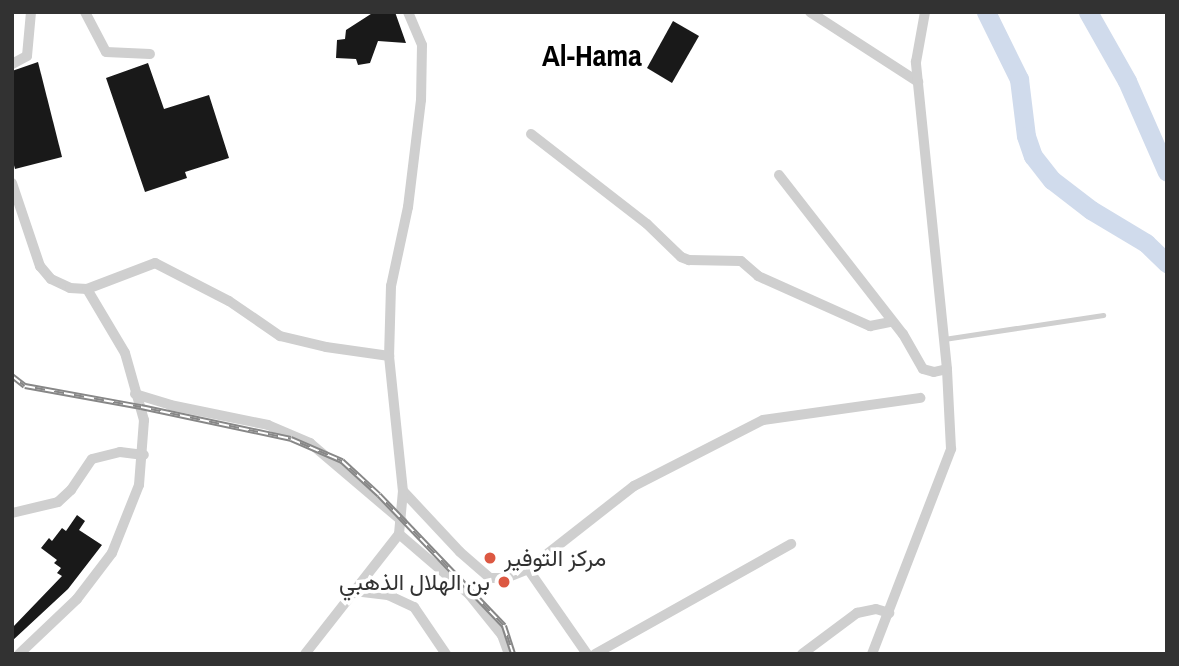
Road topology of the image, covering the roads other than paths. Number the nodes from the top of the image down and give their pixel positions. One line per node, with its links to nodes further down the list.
1 (31, 12): 7 (street)
2 (85, 12): 6 (street)
3 (408, 12): 16 (street)
4 (810, 12): 8 (street)
5 (925, 12): 8 (street)
6 (150, 54)
7 (12, 64)
8 (918, 82): 15 (street)
9 (531, 134): 14 (street)
10 (779, 175): 14 (street)
11 (12, 183): 12 (street)
12 (87, 289): 16 (street); 18 (street)
13 (1103, 315): 15 (lane)
14 (890, 322): 17 (street)
15 (944, 339): 17 (street)
16 (389, 356): 21 (street)
17 (947, 369): 28 (street)
18 (135, 394): 20 (street); 23 (street)
19 (919, 398): 26 (street)
20 (144, 455): 22 (street); 29 (street)
21 (403, 491): 23 (street); 26 (street)
22 (12, 513)
23 (402, 521): 24 (street)
24 (399, 534): 27 (street); 32 (street)
25 (791, 544): 34 (street)
26 (528, 569): 33 (street)
27 (354, 591): 30 (street); 31 (street)
28 (889, 613): 35 (street); 36 (street)
29 (19, 654)
30 (305, 654)
31 (446, 654)
32 (509, 654)
33 (587, 654)
34 (595, 654)
35 (802, 654)
36 (872, 654)

